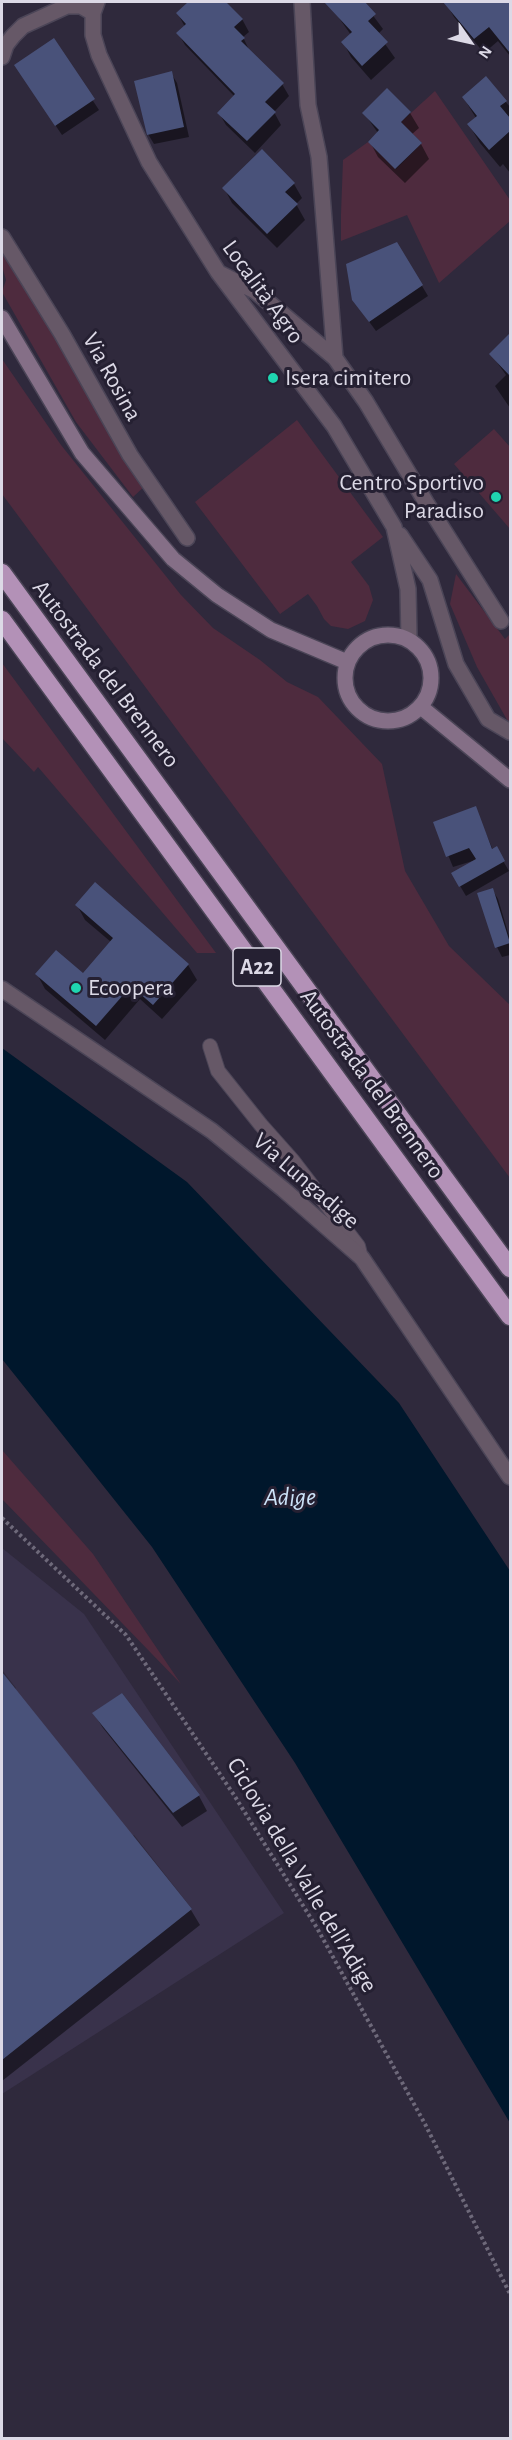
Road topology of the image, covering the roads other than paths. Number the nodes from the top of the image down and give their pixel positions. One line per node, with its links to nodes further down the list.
1 (302, 2): 7 (street)
2 (95, 7): 3 (street); 5 (street, Località Agro)
3 (2, 57)
4 (2, 237): 9 (street, Via Rosina)
5 (218, 273): 7 (street); 8 (street, Località Agro)
6 (2, 318): 14 (main road)
7 (335, 358): 12 (street)
8 (394, 527): 13 (street, Località Agro); 16 (street)
9 (187, 537)
10 (2, 573): 21 (highway, Autostrada del Brennero / A22)
11 (2, 620): 22 (highway, Autostrada del Brennero / A22)
12 (501, 621)
13 (409, 638): 14 (main road); 15 (main road)
14 (347, 662): 15 (main road)
15 (421, 706): 17 (main road)
16 (510, 732)
17 (510, 780)
18 (2, 989): 20 (street, Via Lungadige)
19 (210, 1046): 20 (lane)
20 (362, 1258): 23 (street, Via Lungadige)
21 (510, 1268)
22 (510, 1316)
23 (510, 1477)

